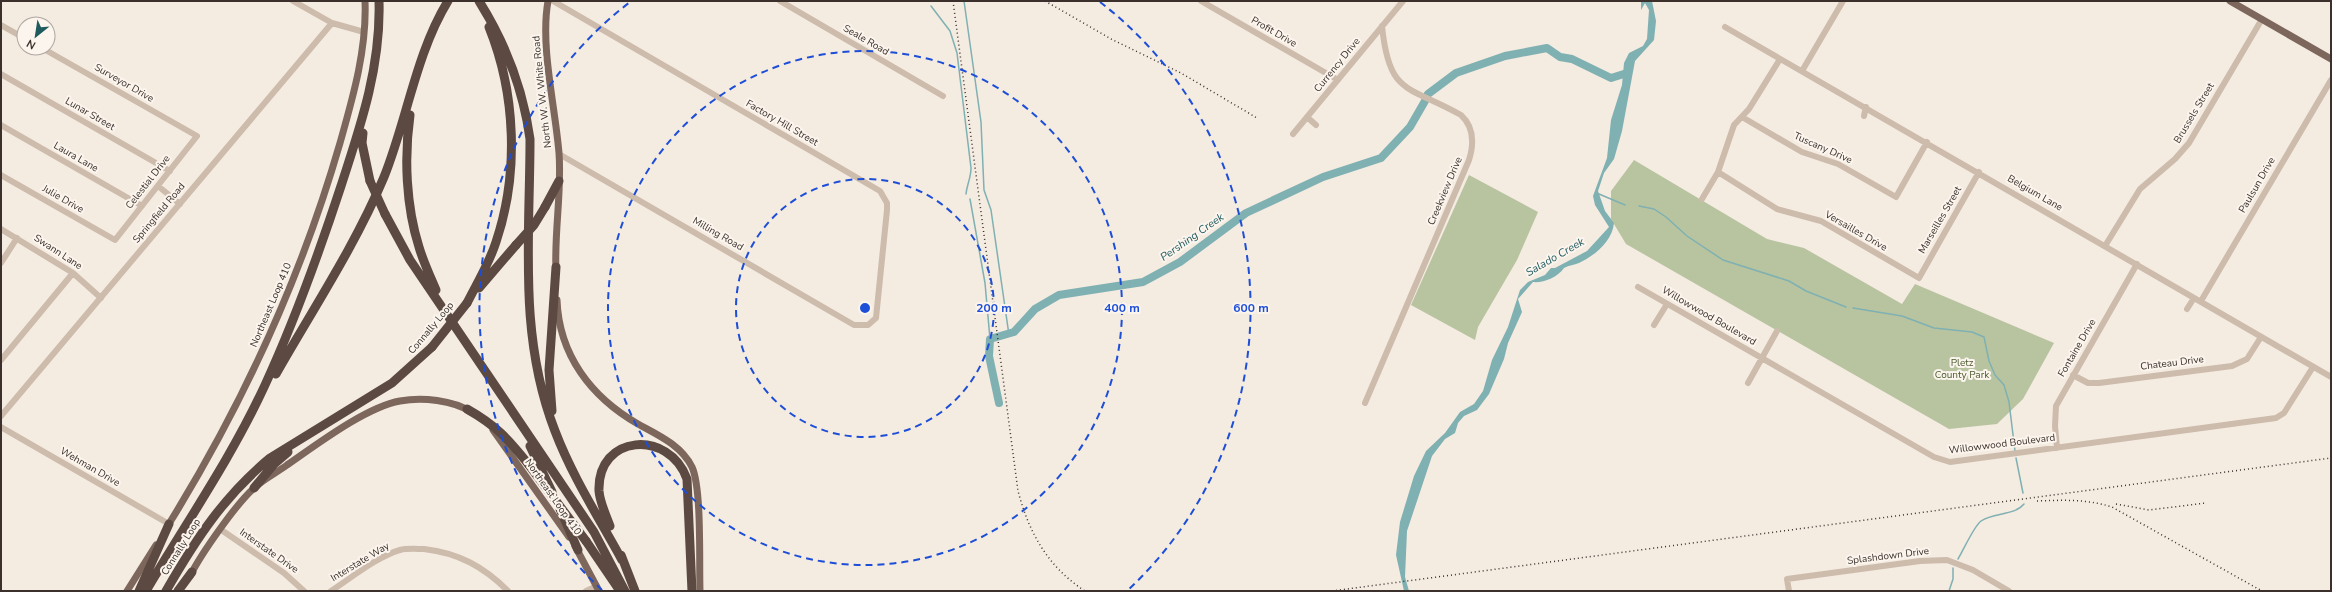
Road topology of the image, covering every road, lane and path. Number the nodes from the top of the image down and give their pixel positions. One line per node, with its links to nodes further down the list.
1 (294, 1): 14 (street)
2 (365, 1): 18 (main road, Northeast Loop 410)
3 (379, 1): 30 (highway, Connally Loop)
4 (448, 1): 27 (highway)
5 (478, 1): 62 (highway, Connally Loop); 82 (highway)
6 (548, 1): 39 (main road, North W. W. White Road)
7 (553, 1): 66 (street, Factory Hill Street)
8 (780, 1): 28 (street, Seale Road)
9 (1200, 1): 25 (street, Profit Drive)
10 (1403, 1): 16 (street)
11 (1842, 1): 23 (street)
12 (2230, 1): 13 (main road)
13 (2262, 19): 22 (main road); 52 (street, Brussels Street)
14 (332, 24): 18 (street); 47 (street, Springfield Road)
15 (1, 25): 19 (street)
16 (1382, 26): 25 (street, Currency Drive); 76 (street, Creekview Drive)
17 (1725, 27): 21 (street, Belgium Lane)
18 (364, 32): 86 (main road, Northeast Loop 410)
19 (16, 33)
20 (56, 56): 37 (street, Surveyor Drive)
21 (1780, 59): 23 (street, Belgium Lane); 31 (street)
22 (2331, 59)
23 (1802, 71): 29 (street, Belgium Lane)
24 (1, 74): 40 (street, Lunar Street)
25 (1338, 80): 33 (street, Currency Drive)
26 (2331, 80): 61 (street, Paulsun Drive)
27 (412, 94): 65 (highway); 84 (highway)
28 (943, 96)
29 (1866, 107): 32 (street); 38 (street, Belgium Lane)
30 (365, 113): 65 (highway, bridge); 84 (highway, Connally Loop)
31 (1742, 116): 38 (street, Tuscany Drive); 41 (street)
32 (1864, 116)
33 (1307, 117): 35 (street); 36 (street, Currency Drive)
34 (1, 125): 48 (street, Laura Lane)
35 (1316, 125)
36 (1293, 134)
37 (197, 136): 40 (street, Celestial Drive)
38 (1927, 142): 42 (street, Belgium Lane)
39 (559, 154): 44 (main road, North W. W. White Road); 66 (street, Milling Road)
40 (170, 171): 45 (street, Celestial Drive)
41 (1718, 172): 46 (street); 57 (street, Versailles Drive)
42 (1979, 172): 52 (street, Belgium Lane); 57 (street, Marseilles Street)
43 (1, 175): 51 (street, Julie Drive)
44 (559, 180): 55 (main road); 62 (highway, bridge)
45 (158, 186): 47 (street); 48 (street, Celestial Drive)
46 (1702, 199)
47 (180, 204): 59 (street, Springfield Road)
48 (142, 206): 51 (street, Celestial Drive)
49 (1, 229): 50 (street, Swann Lane)
50 (17, 238): 53 (street); 56 (street, Swann Lane)
51 (115, 240)
52 (2105, 246): 54 (street, Belgium Lane)
53 (1, 263)
54 (2137, 264): 60 (street, Belgium Lane); 73 (street, Fontaine Drive)
55 (556, 267): 82 (highway); 106 (main road)
56 (73, 273): 59 (street, Swann Lane); 71 (street)
57 (1919, 278)
58 (1638, 287): 63 (street, Willowwood Boulevard)
59 (101, 298): 78 (street, Springfield Road)
60 (2194, 298): 61 (street, Belgium Lane); 64 (street)
61 (2201, 301): 69 (street, Belgium Lane)
62 (467, 303): 81 (highway, Connally Loop, bridge)
63 (1667, 304): 67 (street); 70 (street, Willowwood Boulevard)
64 (2187, 309)
65 (447, 313): 79 (highway)
66 (868, 325)
67 (1654, 325)
68 (1777, 331): 70 (street)
69 (2261, 337): 72 (street, Belgium Lane); 73 (street, Chateau Drive)
70 (1762, 358): 75 (street); 83 (street, Willowwood Boulevard)
71 (1, 360)
72 (2313, 366): 74 (street, Belgium Lane); 83 (street, Willowwood Boulevard)
73 (2073, 374): 83 (street, Fontaine Drive)
74 (2331, 377)
75 (1748, 383)
76 (1365, 403)
77 (467, 409): 85 (main road, Northeast Loop 410); 88 (main road, Northeast Loop 410); 102 (highway, bridge)
78 (1, 416)
79 (516, 416): 88 (highway); 103 (highway)
80 (1, 427): 86 (street, Wehman Drive)
81 (310, 433): 85 (highway); 95 (highway, Connally Loop)
82 (555, 433): 89 (highway)
83 (2057, 448)
84 (223, 465): 94 (highway, Connally Loop)
85 (254, 488): 87 (main road, Northeast Loop 410)
86 (169, 524): 92 (main road, Northeast Loop 410); 93 (highway)
87 (220, 529): 90 (main road, Northeast Loop 410); 98 (street, Interstate Drive)
88 (578, 550): 91 (main road, Northeast Loop 410)
89 (622, 560): 104 (highway); 105 (highway)
90 (192, 572): 96 (highway); 97 (main road, Northeast Loop 410)
91 (598, 589): 101 (street)
92 (127, 591)
93 (139, 591)
94 (146, 591)
95 (166, 591)
96 (178, 591)
97 (183, 591)
98 (304, 591)
99 (331, 591): 100 (street, Interstate Way)
100 (508, 591)
101 (586, 591)
102 (620, 591)
103 (625, 591)
104 (635, 591)
105 (692, 591)
106 (700, 591)
107 (1789, 591): 108 (street, Splashdown Drive)
108 (2009, 591)

